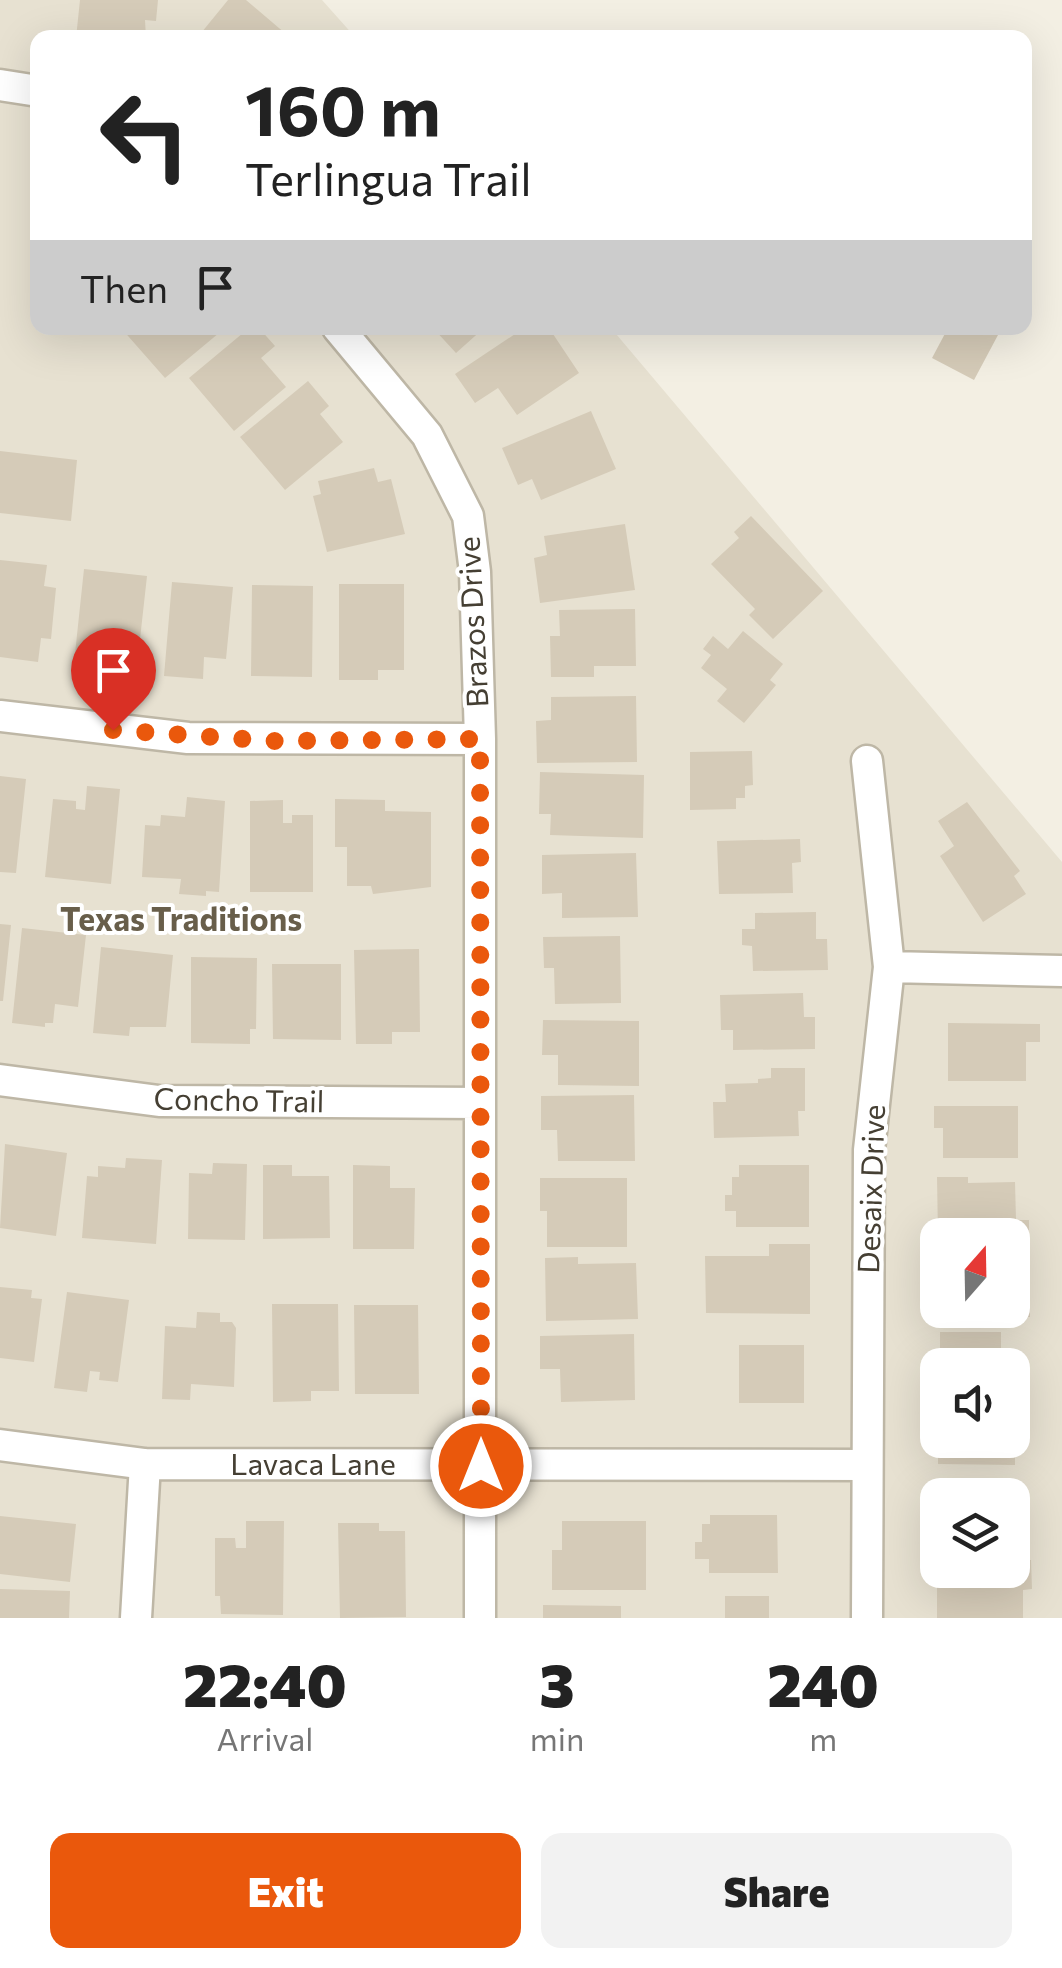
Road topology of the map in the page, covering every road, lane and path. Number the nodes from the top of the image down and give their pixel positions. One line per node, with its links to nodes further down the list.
1 (0, 85): 2 (street)
2 (30, 91)
3 (344, 335): 5 (street, Brazos Drive)
4 (0, 716): 5 (street)
5 (480, 739): 10 (street, Brazos Drive)
6 (868, 761): 7 (street, Desaix Drive)
7 (888, 966): 8 (street); 13 (street, Desaix Drive)
8 (1062, 970)
9 (0, 1080): 10 (street, Concho Trail)
10 (479, 1103): 14 (street, Brazos Drive)
11 (0, 1445): 12 (street, Lavaca Lane)
12 (145, 1464): 14 (street, Lavaca Lane); 15 (street)
13 (867, 1465): 14 (street, Lavaca Lane); 17 (street, Desaix Drive)
14 (481, 1466): 16 (street, Brazos Drive)
15 (136, 1618)
16 (480, 1618)
17 (867, 1618)

